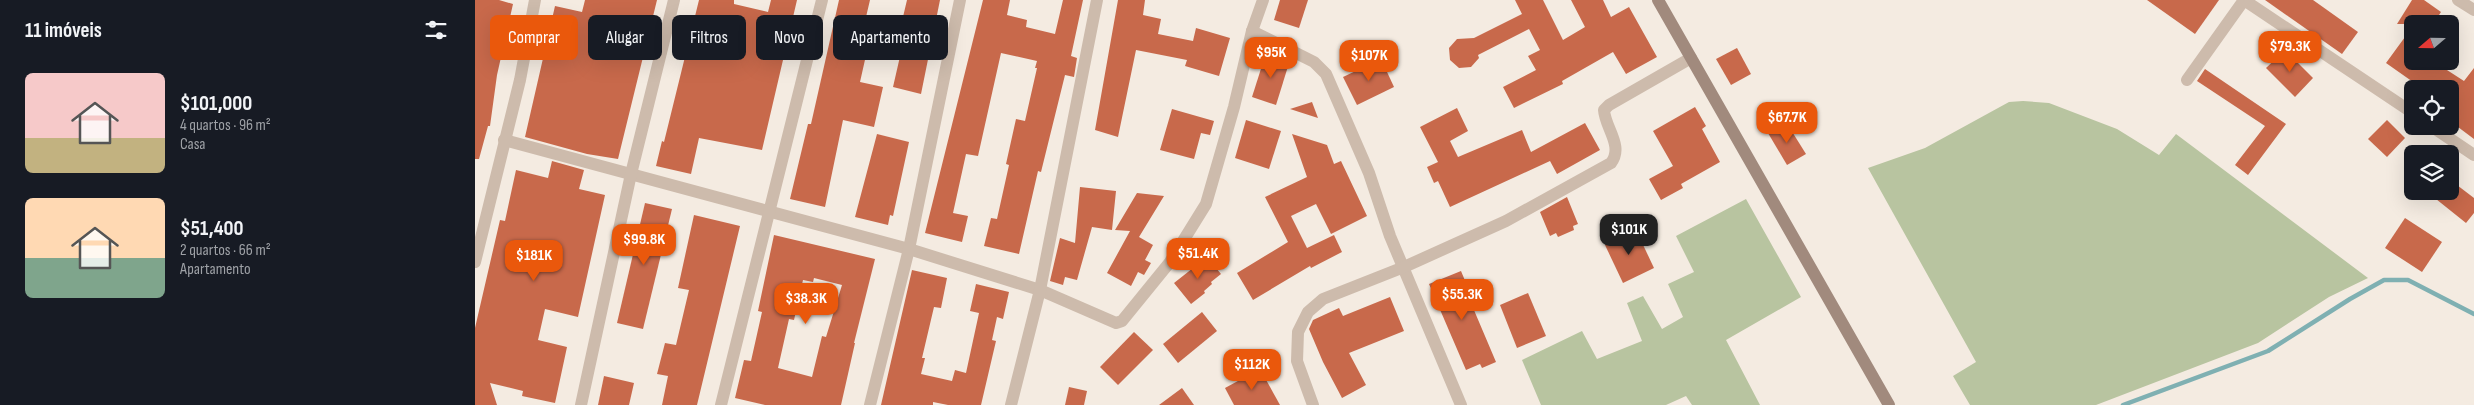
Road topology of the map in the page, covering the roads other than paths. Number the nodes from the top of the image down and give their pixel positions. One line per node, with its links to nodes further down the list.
1 (535, 0): 16 (street)
2 (674, 0): 18 (street)
3 (822, 0): 19 (street)
4 (959, 0): 20 (street)
5 (1097, 0): 23 (street)
6 (1263, 0): 11 (street)
7 (1658, 0): 12 (main road)
8 (2244, 0): 13 (street); 14 (street)
9 (2458, 0): 10 (street)
10 (2474, 10)
11 (1252, 31): 22 (street); 23 (street)
12 (1691, 58): 22 (street); 30 (main road)
13 (2187, 80)
14 (2404, 108)
15 (2444, 135): 17 (street)
16 (504, 140): 18 (street); 21 (street)
17 (2474, 155)
18 (631, 174): 19 (street); 24 (street)
19 (769, 212): 20 (street); 25 (street)
20 (909, 249): 23 (street); 26 (street)
21 (475, 262)
22 (1404, 267): 28 (street); 29 (street)
23 (1040, 290): 27 (street)
24 (581, 405)
25 (721, 405)
26 (870, 405)
27 (1011, 405)
28 (1313, 405)
29 (1461, 405)
30 (1889, 405)

